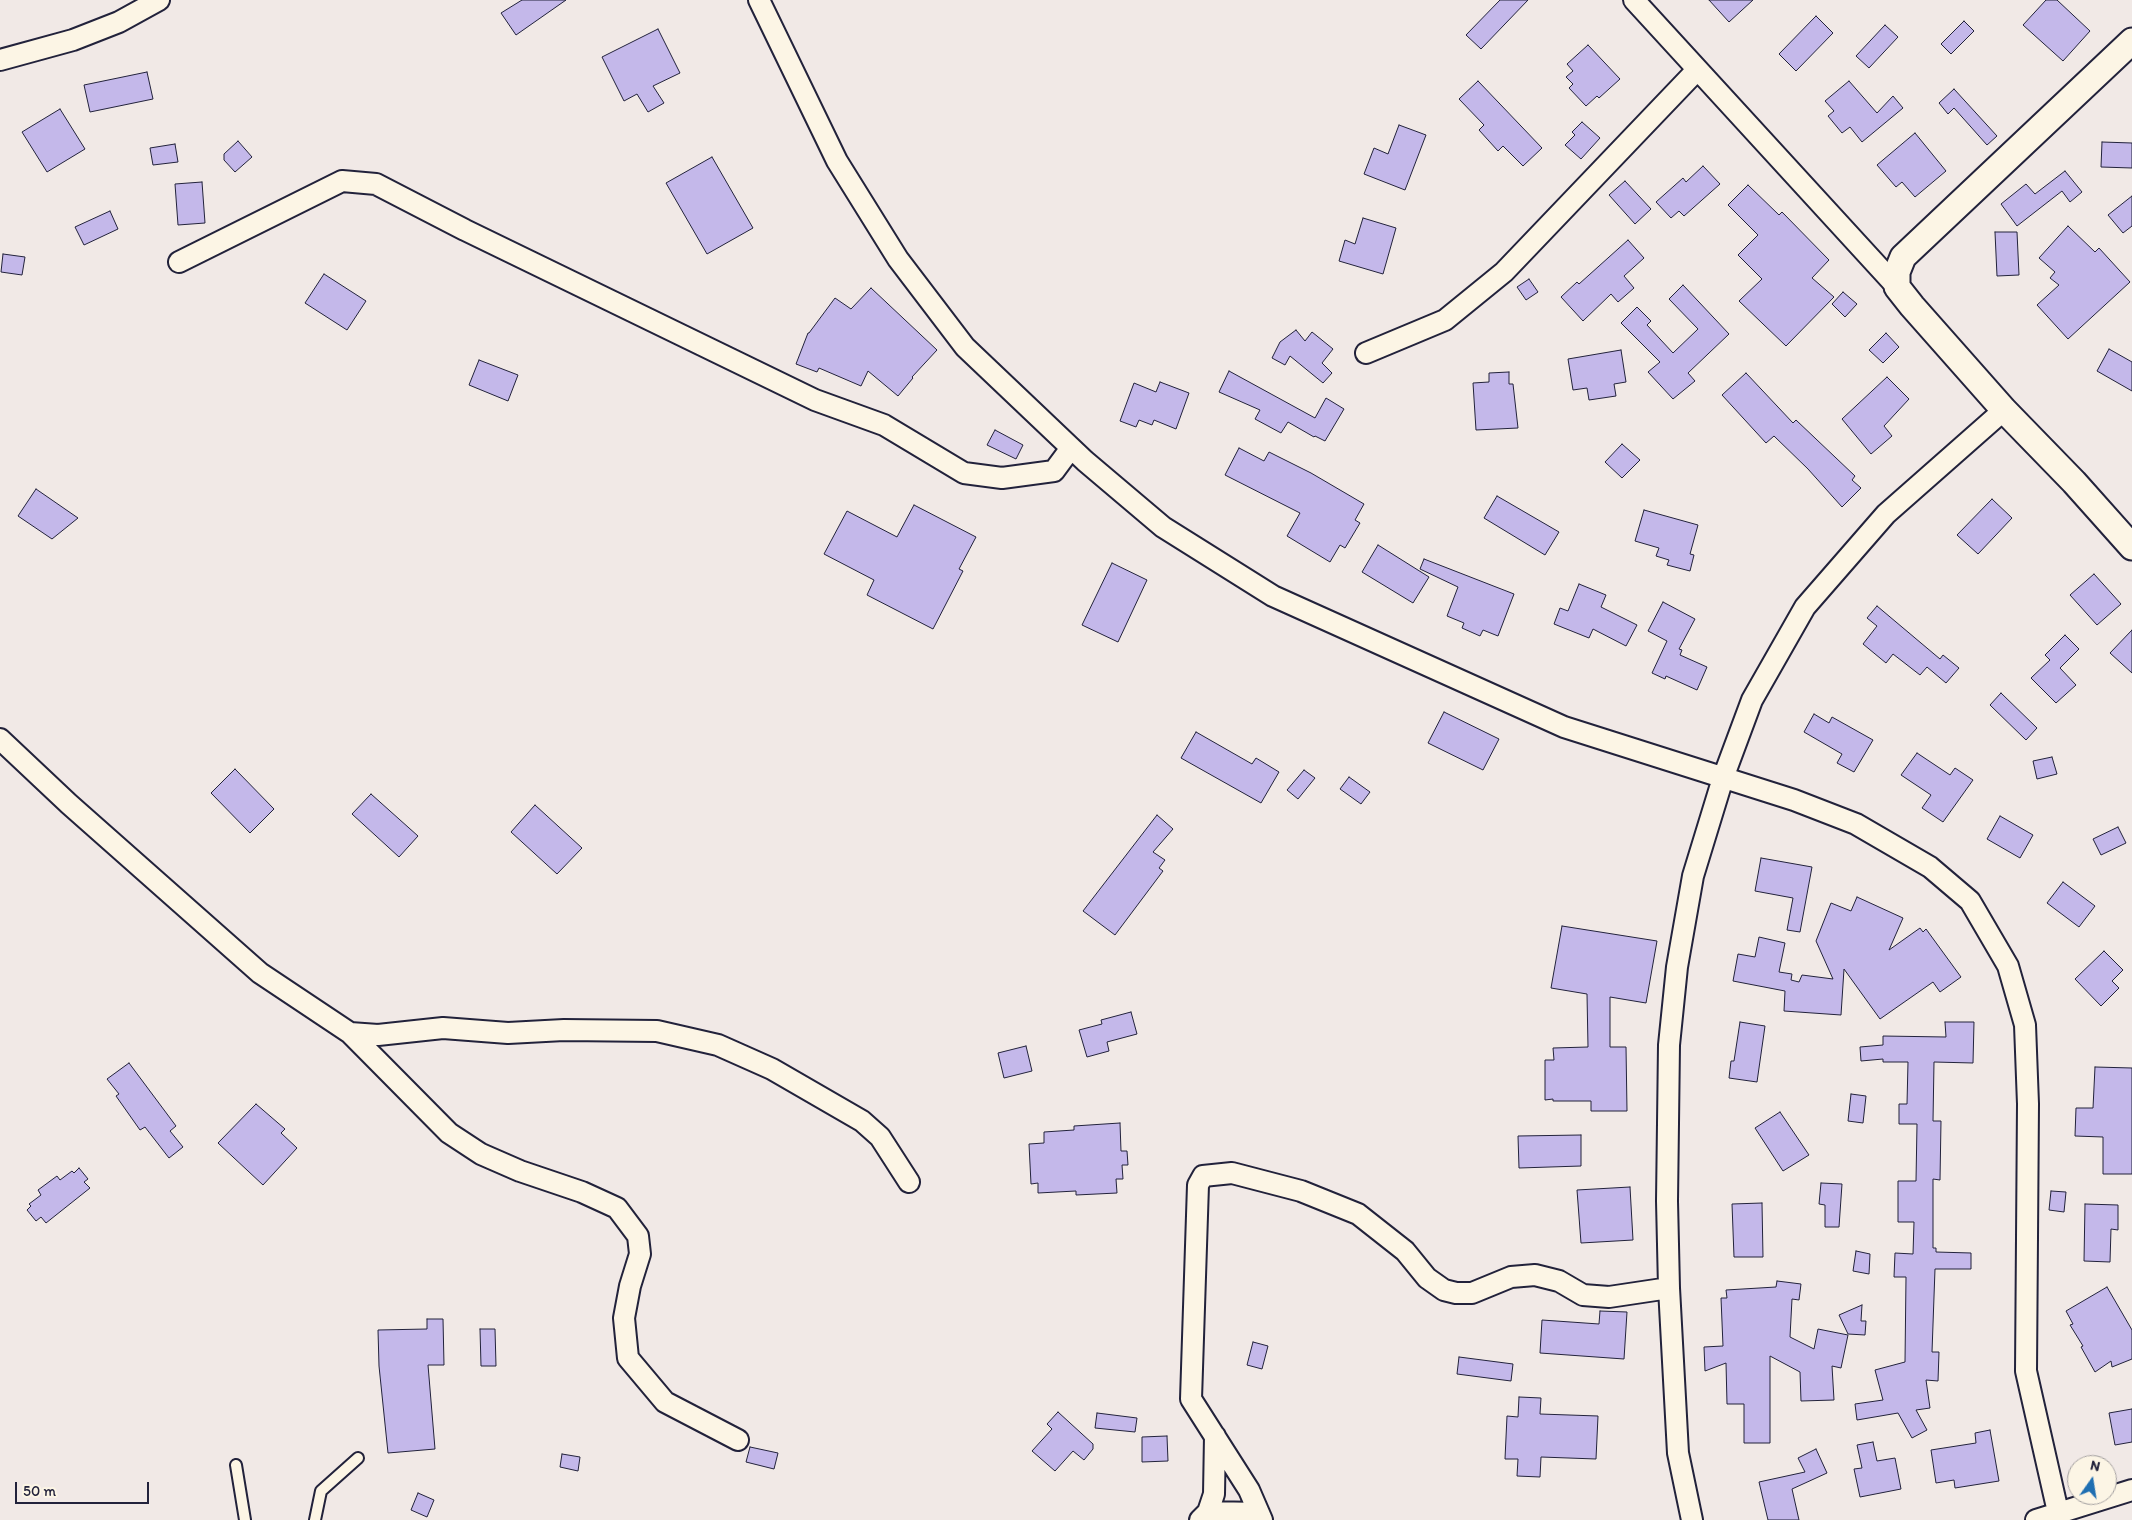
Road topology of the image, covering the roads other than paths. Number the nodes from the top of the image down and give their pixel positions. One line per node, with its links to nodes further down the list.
1 (160, 0): 5 (street)
2 (759, 0): 11 (street)
3 (1634, 0): 6 (street)
4 (2132, 41): 8 (street)
5 (0, 60)
6 (1697, 70): 8 (street); 9 (street)
7 (178, 262): 11 (street)
8 (1897, 287): 10 (street)
9 (1366, 353)
10 (2004, 410): 12 (street); 14 (street)
11 (1071, 448): 14 (street)
12 (2132, 547)
13 (0, 739): 15 (street)
14 (1723, 778): 17 (street); 23 (street)
15 (350, 1033): 16 (street); 19 (street)
16 (909, 1182)
17 (1669, 1288): 18 (street); 28 (street)
18 (1214, 1436): 24 (street); 25 (street)
19 (738, 1440)
20 (358, 1458): 27 (lane)
21 (236, 1465): 26 (lane)
22 (2132, 1490): 23 (street)
23 (2058, 1512): 29 (street)
24 (1204, 1516): 25 (street)
25 (1261, 1516)
26 (246, 1520)
27 (315, 1520)
28 (1692, 1520)
29 (2036, 1520)

